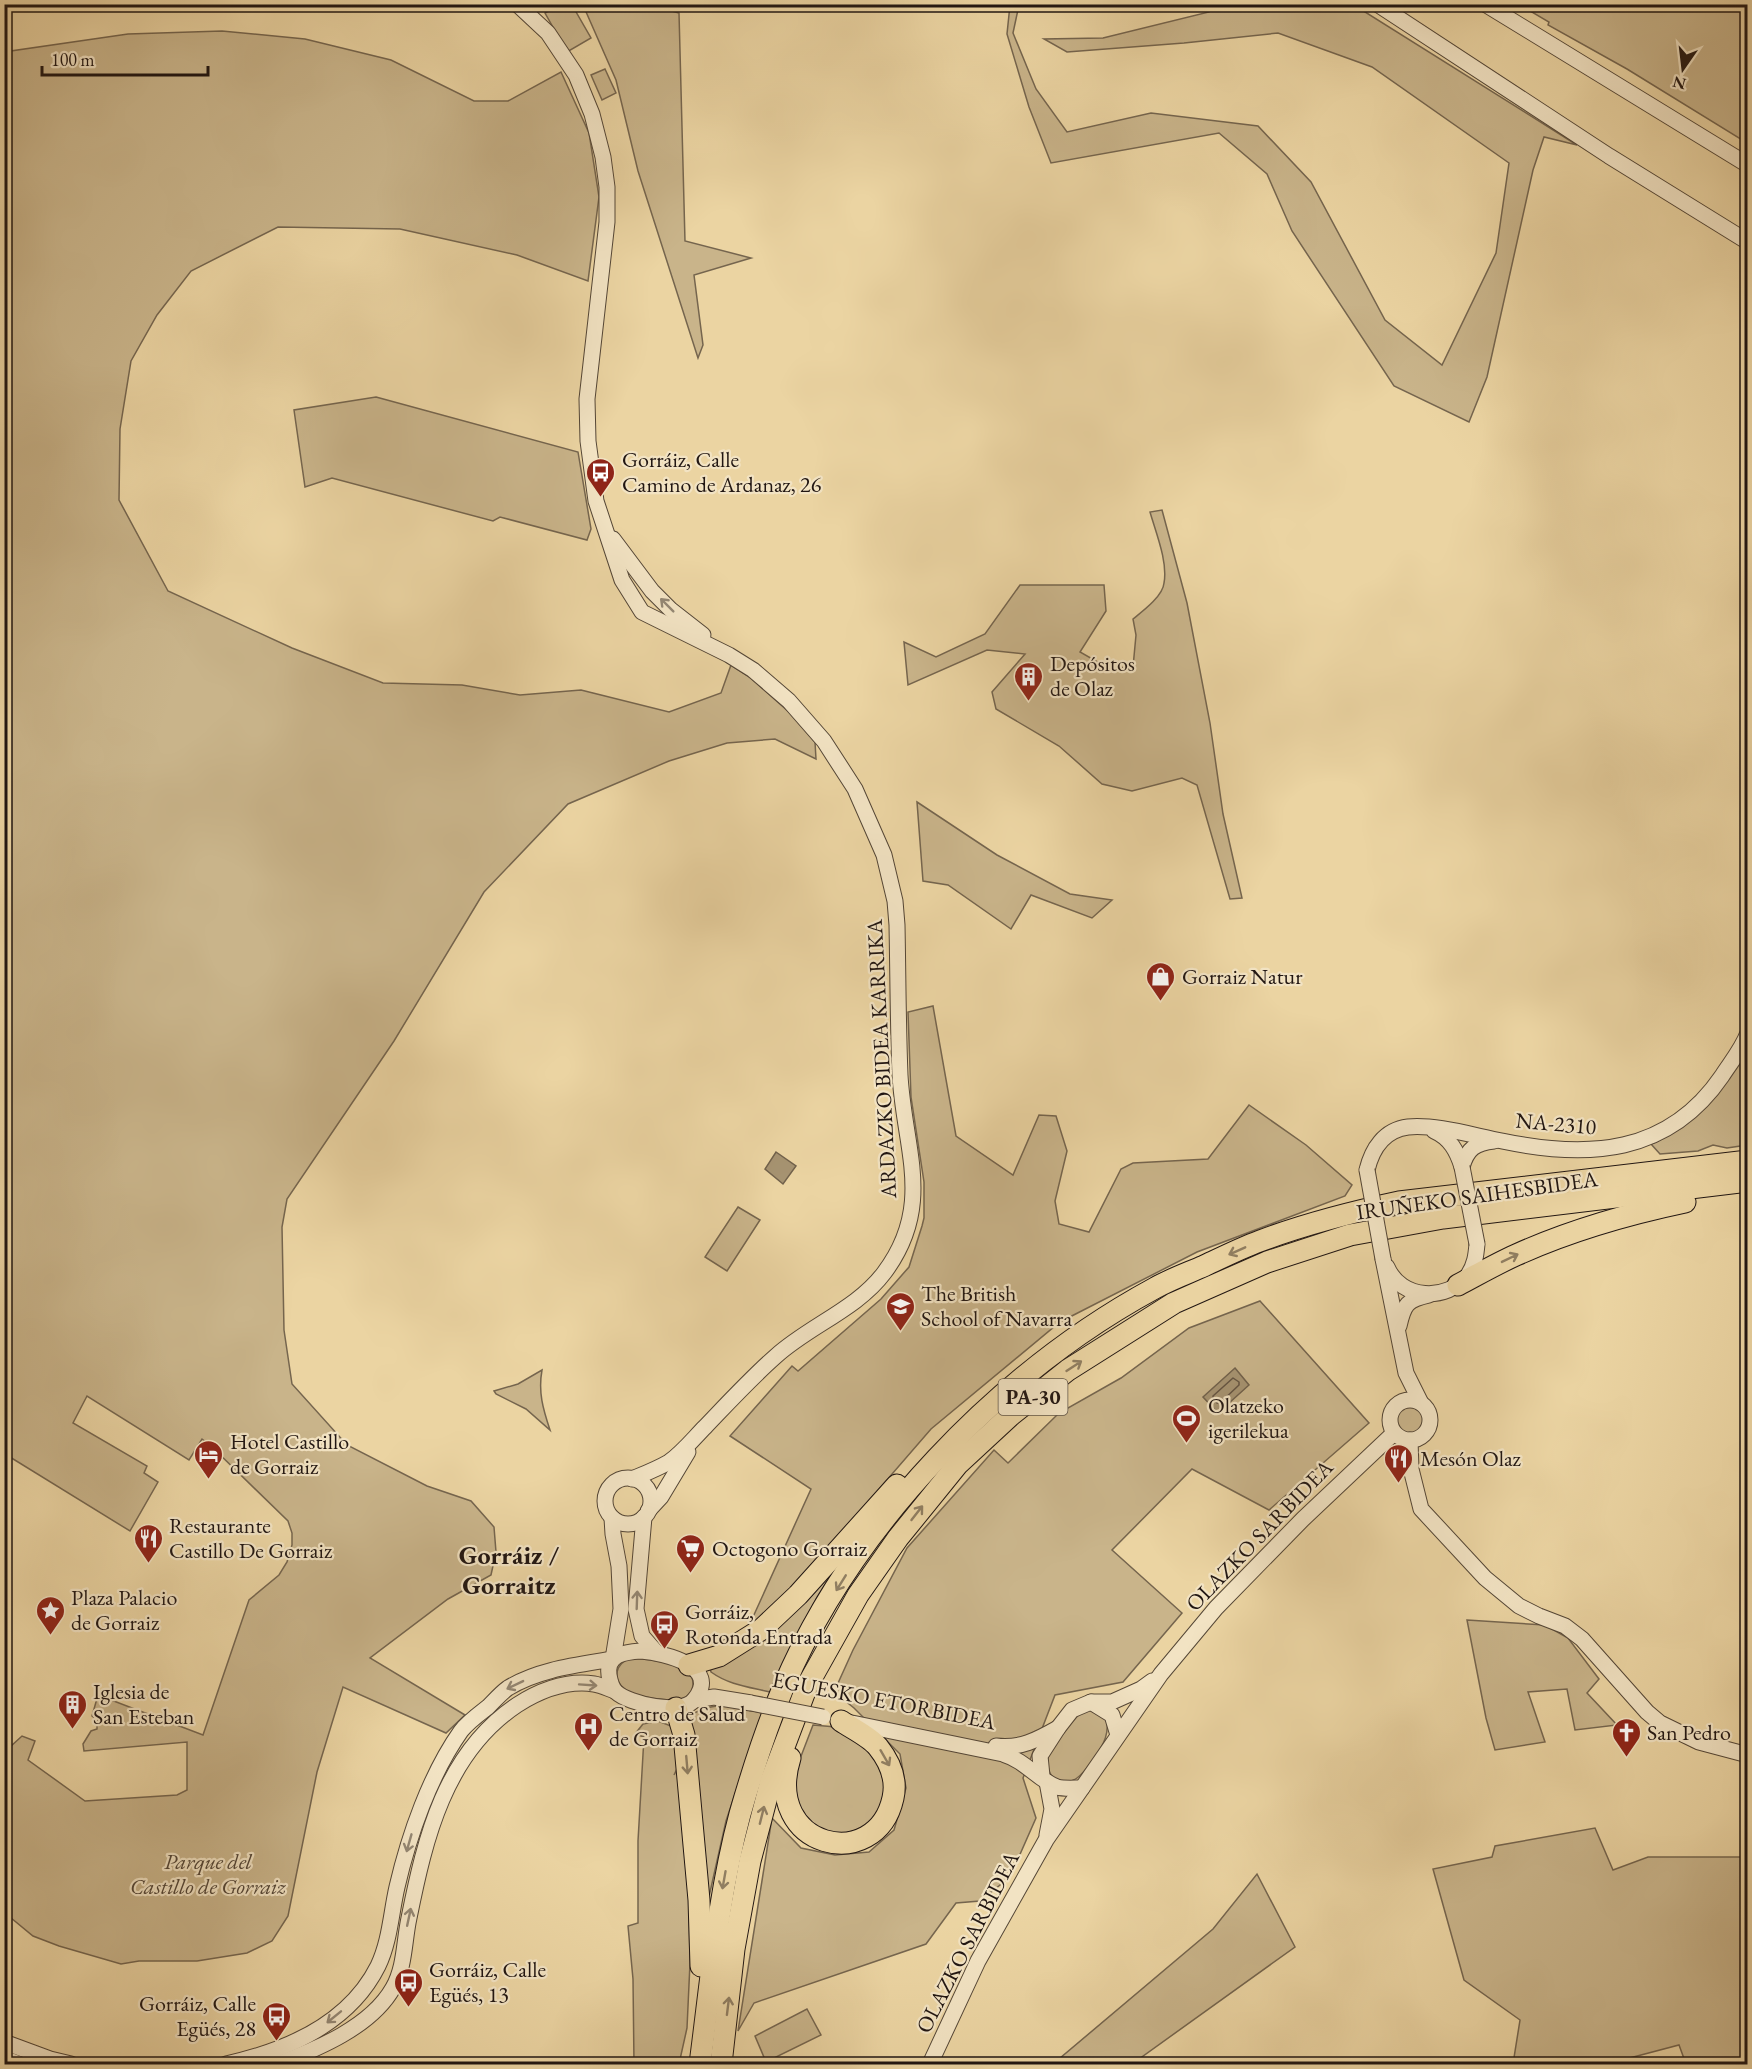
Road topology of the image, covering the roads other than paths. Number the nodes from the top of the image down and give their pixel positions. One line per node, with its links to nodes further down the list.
1 (516, 4): 6 (street, ARDAZKO BIDEA KARRIKA)
2 (1377, 4): 5 (street)
3 (1485, 4): 4 (street)
4 (1748, 165)
5 (1748, 242)
6 (605, 528): 7 (street, ARDAZKO BIDEA KARRIKA, one-way to 6); 7 (street, ARDAZKO BIDEA KARRIKA)
7 (729, 655): 25 (street, ARDAZKO BIDEA KARRIKA)
8 (1746, 1038): 10 (street, NA-2310)
9 (1422, 1127): 10 (street, NA-2310); 13 (street); 17 (street, bridge)
10 (1500, 1141): 13 (street)
11 (1748, 1151): 16 (highway)
12 (1748, 1161): 16 (highway, IRUÑEKO SAIHESBIDEA / PA-30)
13 (1462, 1167): 18 (street, bridge)
14 (1748, 1181): 31 (highway, IRUÑEKO SAIHESBIDEA / PA-30, one-way to 14)
15 (1748, 1191): 18 (highway, one-way to 15)
16 (1266, 1239): 20 (highway, IRUÑEKO SAIHESBIDEA / PA-30, one-way to 20)
17 (1383, 1259): 19 (street); 21 (street)
18 (1458, 1285): 19 (street)
19 (1429, 1295): 21 (street)
20 (1084, 1331): 36 (highway); 56 (highway, IRUÑEKO SAIHESBIDEA / PA-30, one-way to 56)
21 (1398, 1332): 22 (street)
22 (1406, 1373): 23 (street); 24 (street)
23 (1421, 1403): 24 (street); 27 (street)
24 (1397, 1404): 26 (street)
25 (702, 1430): 28 (street, ARDAZKO BIDEA KARRIKA); 29 (street, ARDAZKO BIDEA KARRIKA)
26 (1395, 1433): 27 (street); 37 (street, OLAZKO SARBIDEA)
27 (1410, 1440): 45 (street)
28 (632, 1479): 29 (street); 30 (street)
29 (646, 1514): 30 (street); 33 (street, one-way to 29)
30 (612, 1518): 32 (street)
31 (898, 1538): 42 (highway, one-way to 31); 57 (highway, IRUÑEKO SAIHESBIDEA / PA-30, one-way to 31)
32 (621, 1610): 34 (street); 35 (street)
33 (656, 1652): 34 (street); 36 (street)
34 (613, 1659): 35 (street); 38 (street)
35 (570, 1666): 53 (street, one-way to 53)
36 (695, 1672): 39 (street, EGUESKO ETORBIDEA); 41 (street)
37 (1161, 1674): 40 (street, OLAZKO SARBIDEA); 44 (street, OLAZKO SARBIDEA)
38 (615, 1691): 41 (street); 54 (street, one-way to 38)
39 (752, 1700): 41 (street, EGUESKO ETORBIDEA); 42 (street, EGUESKO ETORBIDEA, bridge)
40 (1091, 1702): 43 (street); 44 (street)
41 (685, 1704): 55 (highway, one-way to 55)
42 (830, 1716): 43 (street, EGUESKO ETORBIDEA); 46 (street, EGUESKO ETORBIDEA)
43 (1058, 1728): 46 (street)
44 (1118, 1735): 47 (street)
45 (1748, 1755)
46 (1044, 1779): 47 (street); 48 (street, OLAZKO SARBIDEA)
47 (1082, 1788): 48 (street, OLAZKO SARBIDEA)
48 (1046, 1840): 58 (street, OLAZKO SARBIDEA)
49 (4, 2042): 52 (street)
50 (4, 2058): 51 (street)
51 (19, 2064)
52 (71, 2064)
53 (226, 2064)
54 (278, 2064)
55 (692, 2064)
56 (700, 2064)
57 (721, 2064)
58 (930, 2064)

